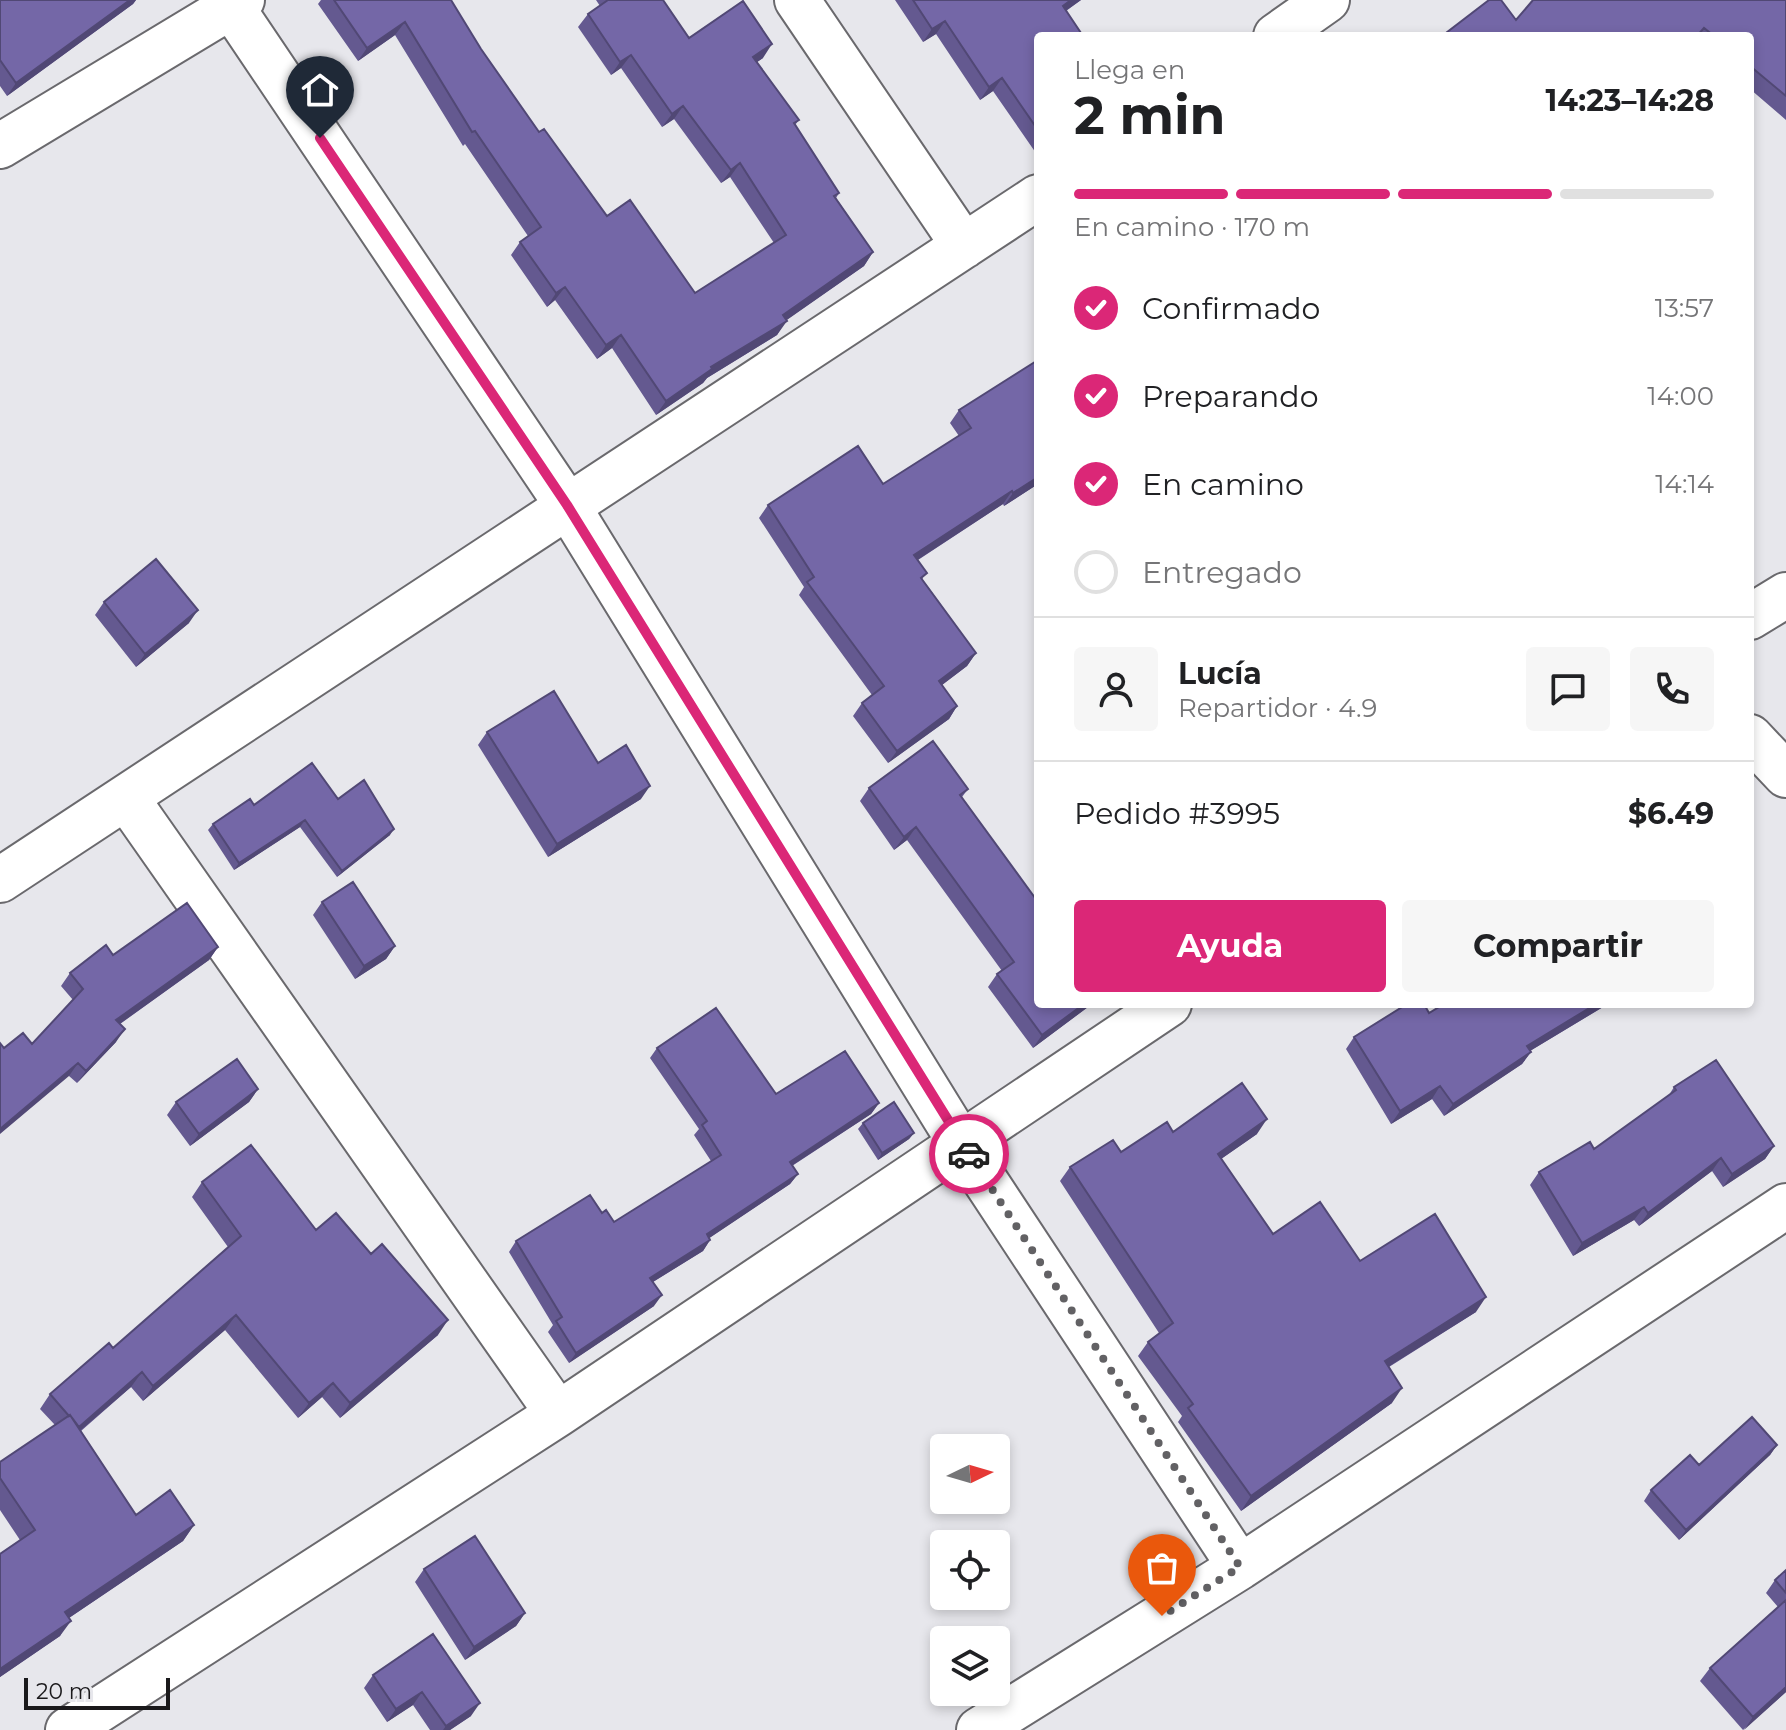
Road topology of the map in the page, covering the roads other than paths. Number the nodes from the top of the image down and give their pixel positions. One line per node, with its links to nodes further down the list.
1 (797, 0): 7 (street)
2 (1327, 0): 4 (street)
3 (234, 2): 5 (street); 8 (street)
4 (1282, 32)
5 (0, 146)
6 (1034, 200): 7 (street)
7 (964, 246): 8 (street)
8 (567, 505): 13 (street); 16 (street)
9 (1786, 595): 10 (street)
10 (1754, 615)
11 (1754, 741): 12 (street)
12 (1786, 775)
13 (127, 799): 14 (street); 18 (street)
14 (0, 880)
15 (1163, 1008): 16 (street)
16 (961, 1144): 18 (street); 19 (street)
17 (1786, 1206): 19 (street)
18 (558, 1414): 20 (street)
19 (1240, 1567): 21 (street)
20 (68, 1730)
21 (979, 1730)

